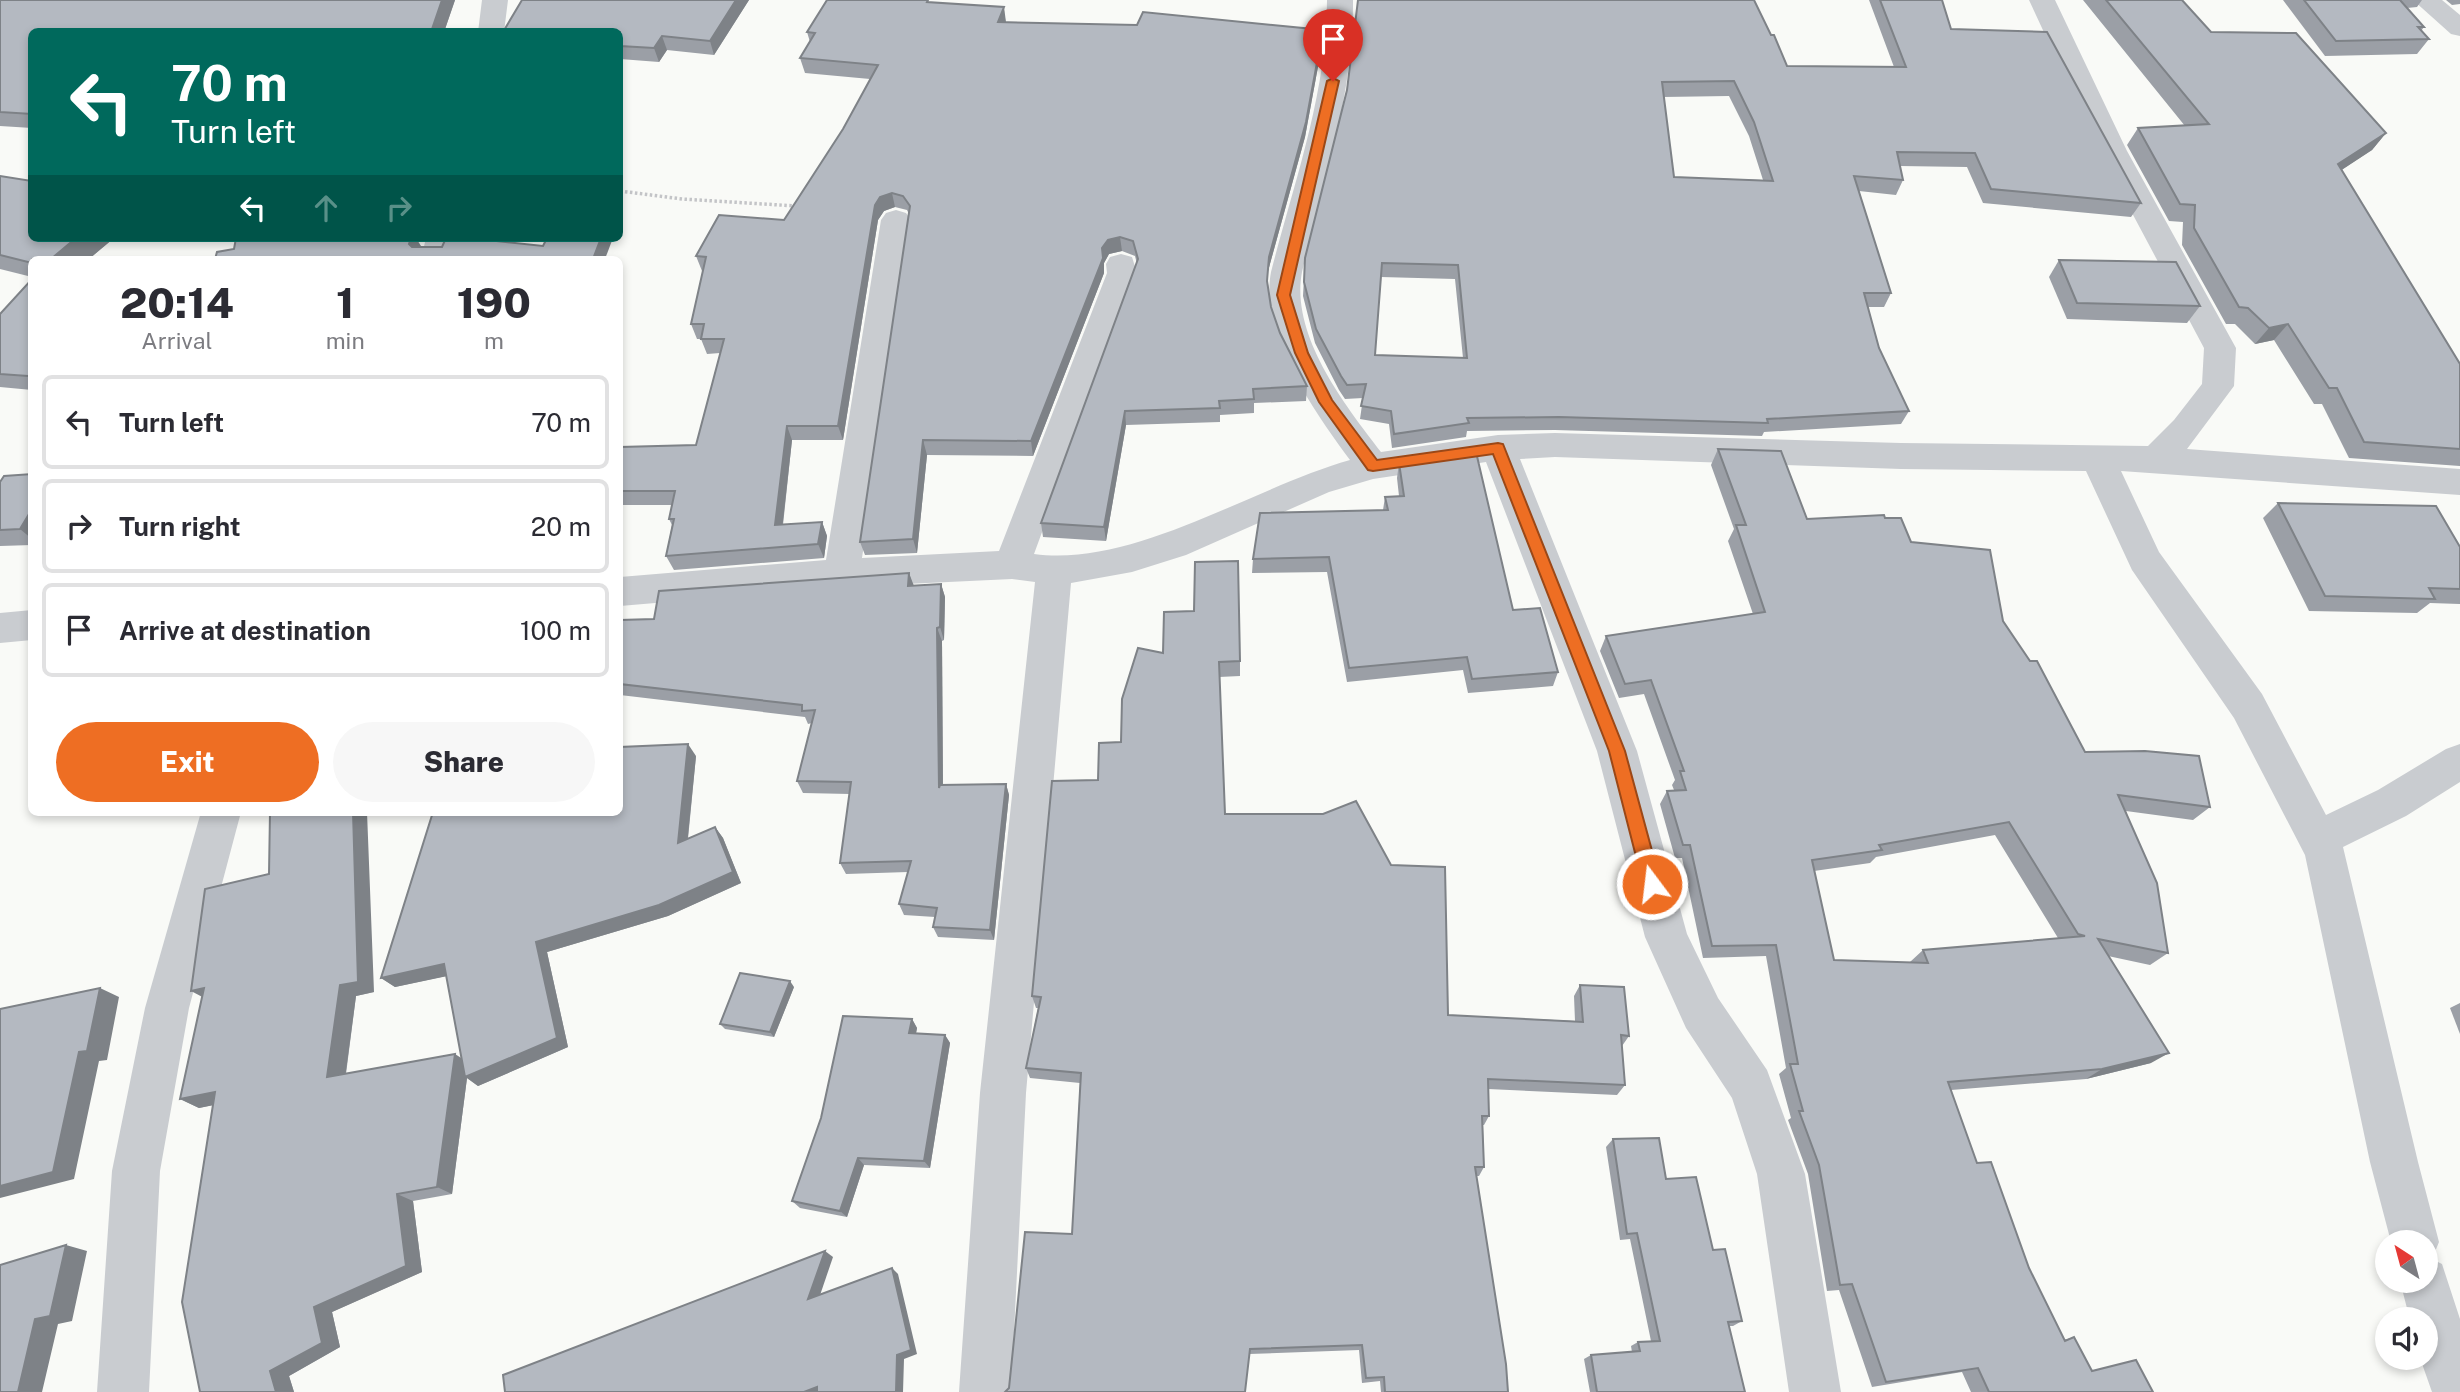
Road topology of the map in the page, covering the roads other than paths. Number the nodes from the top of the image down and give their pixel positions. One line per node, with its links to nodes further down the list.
1 (495, 0): 5 (street)
2 (1340, 0): 12 (street)
3 (2042, 0): 11 (street)
4 (2426, 0): 6 (street)
5 (492, 28)
6 (2460, 28)
7 (895, 220): 16 (street)
8 (1121, 264): 14 (street)
9 (1498, 448): 10 (street); 12 (street); 27 (street)
10 (2098, 459): 11 (street); 22 (street)
11 (2156, 459): 13 (street)
12 (1373, 466): 15 (street)
13 (2460, 482)
14 (1012, 565): 15 (street); 16 (street)
15 (1054, 571): 26 (street)
16 (842, 573): 17 (street)
17 (623, 591)
18 (28, 625): 19 (street)
19 (0, 628)
20 (2460, 761): 22 (street)
21 (220, 816): 25 (street)
22 (2317, 840): 23 (street)
23 (2412, 1230)
24 (2428, 1293): 28 (street)
25 (123, 1392)
26 (985, 1392)
27 (1815, 1392)
28 (2458, 1392)

